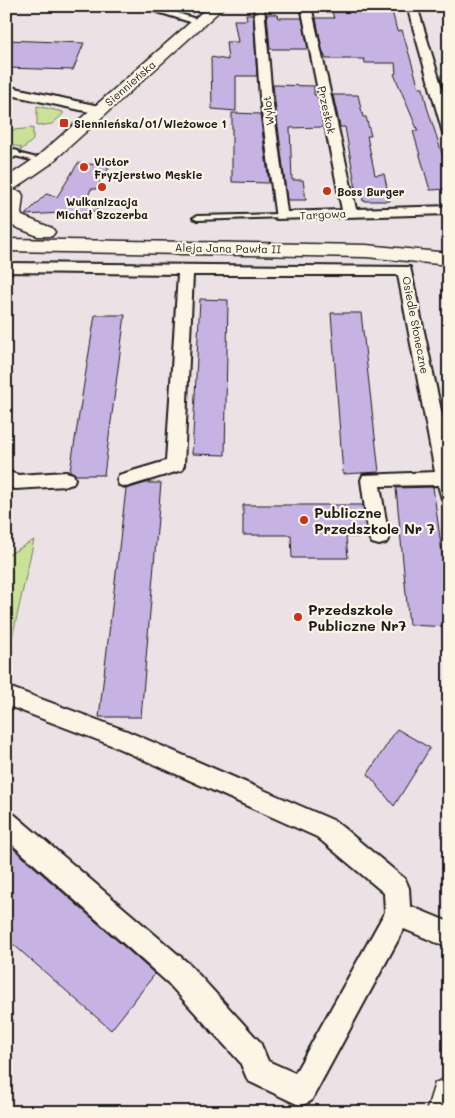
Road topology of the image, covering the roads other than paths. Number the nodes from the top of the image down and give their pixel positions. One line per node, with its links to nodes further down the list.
1 (143, 6): 6 (street)
2 (218, 6): 6 (main road, Siennieńska)
3 (259, 6): 15 (street, Wylot)
4 (306, 6): 14 (street, Przeskok)
5 (412, 6): 9 (street)
6 (200, 22): 8 (main road, Siennieńska)
7 (6, 90): 8 (street)
8 (99, 110): 11 (main road, Siennieńska)
9 (449, 133)
10 (10, 153): 11 (lane)
11 (42, 161): 12 (main road, Siennieńska)
12 (9, 195): 18 (main road)
13 (449, 210): 14 (street, Targowa)
14 (350, 213): 15 (street, Targowa)
15 (281, 216): 16 (lane, Targowa)
16 (197, 218)
17 (6, 231): 18 (main road, Aleja Jana Pawła II)
18 (45, 232): 19 (main road, Aleja Jana Pawła II)
19 (449, 244)
20 (6, 245): 21 (main road, Aleja Jana Pawła II)
21 (302, 249): 22 (main road, Aleja Jana Pawła II); 25 (street)
22 (449, 259)
23 (6, 267): 24 (street, Osiedle Słoneczne)
24 (186, 270): 25 (street, Osiedle Słoneczne); 28 (street)
25 (302, 270): 29 (street, Osiedle Słoneczne)
26 (6, 477): 27 (street)
27 (66, 479)
28 (126, 480)
29 (448, 484): 30 (street)
30 (379, 538)
31 (8, 700): 33 (street)
32 (6, 823): 33 (street)
33 (398, 914): 34 (street)
34 (449, 934)
35 (449, 1097): 36 (main road)
36 (446, 1112)

